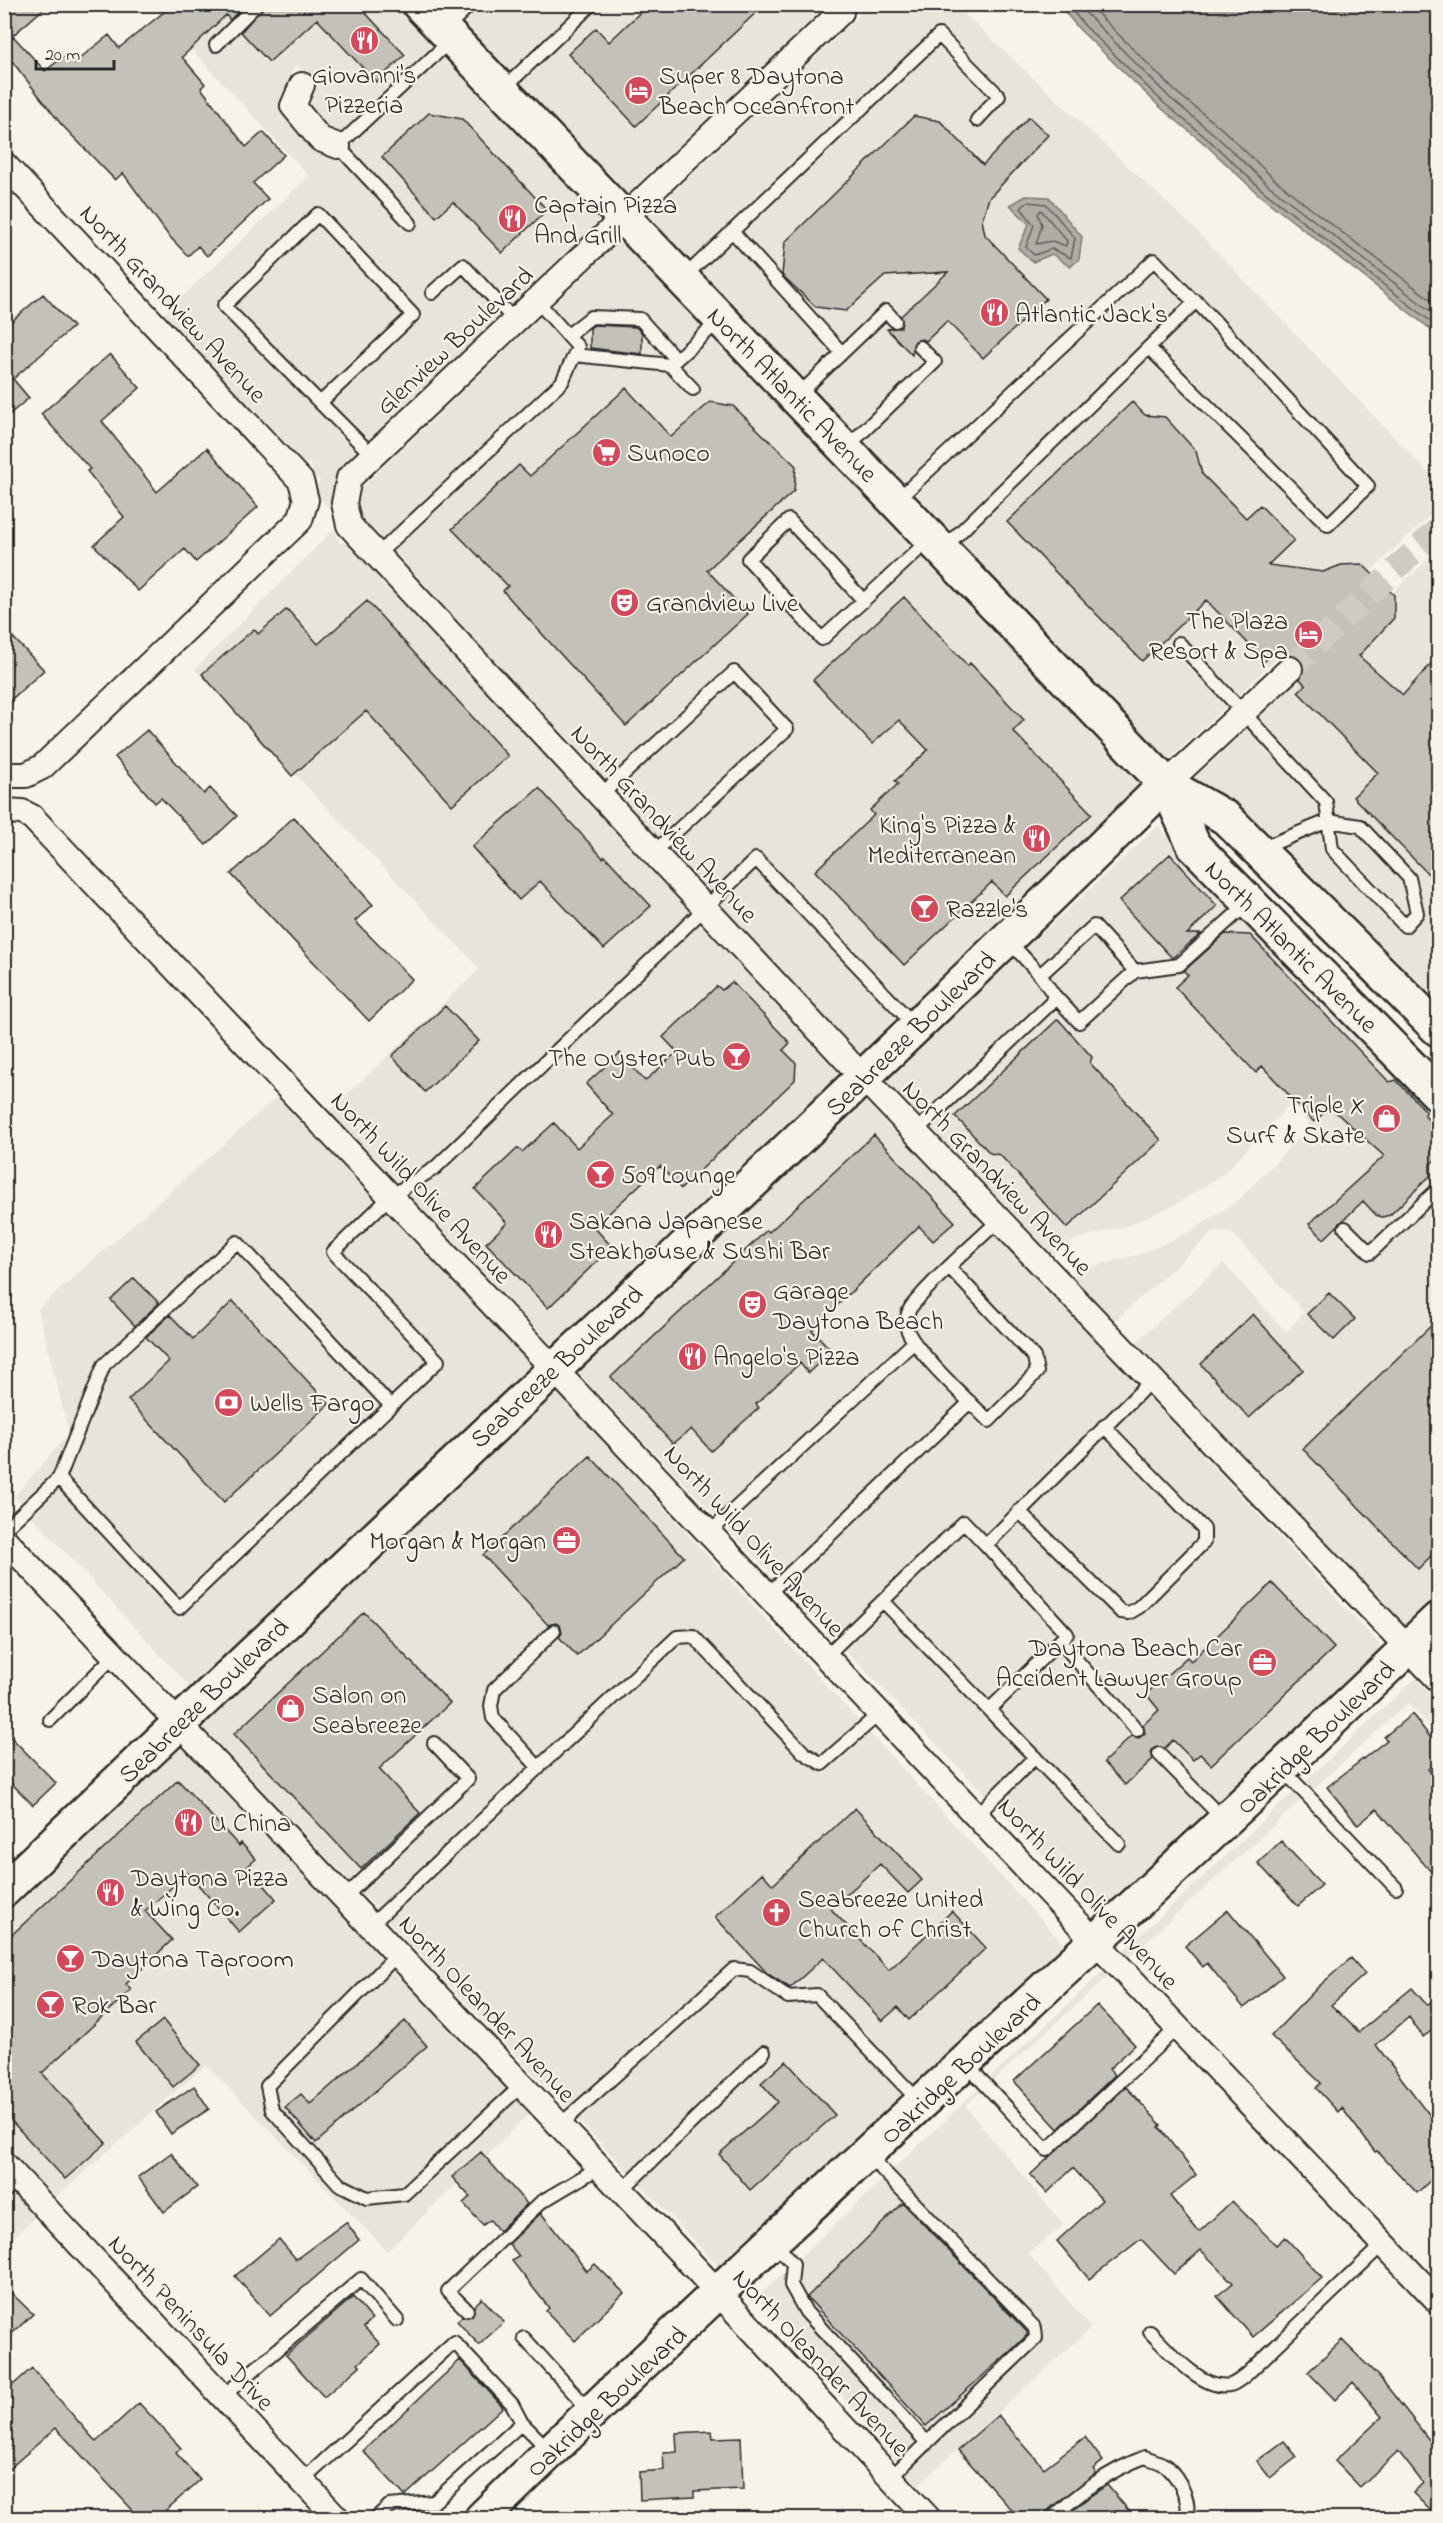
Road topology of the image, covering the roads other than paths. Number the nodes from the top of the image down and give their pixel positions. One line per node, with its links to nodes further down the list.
1 (257, 4): 7 (lane)
2 (419, 4): 6 (main road, North Atlantic Avenue)
3 (471, 4): 6 (lane)
4 (592, 4): 9 (lane)
5 (841, 12): 13 (street, Glenview Boulevard)
6 (448, 35): 9 (main road, North Atlantic Avenue); 11 (lane)
7 (216, 45)
8 (302, 85): 11 (street)
9 (501, 90): 13 (main road, North Atlantic Avenue)
10 (977, 120): 15 (lane)
11 (338, 146): 14 (lane)
12 (4, 164): 42 (street, North Grandview Avenue)
13 (624, 218): 16 (main road, North Atlantic Avenue); 18 (street, Glenview Boulevard)
14 (410, 223)
15 (732, 231): 16 (lane); 26 (lane)
16 (682, 278): 20 (main road, North Atlantic Avenue)
17 (432, 293): 21 (lane)
18 (537, 301): 21 (street, Glenview Boulevard); 23 (lane)
19 (1195, 303): 25 (lane); 25 (lane); 34 (lane)
20 (721, 319): 28 (lane); 30 (main road, North Atlantic Avenue)
21 (515, 321): 33 (street, Glenview Boulevard)
22 (895, 321): 26 (lane)
23 (568, 335): 27 (lane); 28 (lane)
24 (920, 347): 32 (lane)
25 (1149, 348): 36 (lane)
26 (843, 353): 30 (lane)
27 (574, 355): 28 (lane); 37 (lane)
28 (673, 362): 29 (lane)
29 (693, 389)
30 (796, 398): 32 (main road, North Atlantic Avenue)
31 (321, 402): 31 (lane); 33 (lane)
32 (846, 449): 34 (main road, North Atlantic Avenue)
33 (373, 456): 35 (street, Glenview Boulevard)
34 (896, 501): 36 (main road, North Atlantic Avenue)
35 (349, 525): 37 (street, North Grandview Avenue)
36 (936, 544): 38 (lane); 43 (main road, North Atlantic Avenue)
37 (377, 555): 44 (street, North Grandview Avenue)
38 (864, 601): 38 (lane)
39 (1179, 643): 41 (lane)
40 (1290, 669): 41 (street, Seabreeze Boulevard)
41 (1242, 713): 43 (street, Seabreeze Boulevard); 46 (lane)
42 (4, 775)
43 (1166, 784): 47 (main road, North Atlantic Avenue); 49 (main road, North Atlantic Avenue); 51 (main road, Seabreeze Boulevard)
44 (600, 795): 48 (street, North Grandview Avenue); 48 (lane)
45 (4, 811): 61 (street, North Wild Olive Avenue)
46 (1328, 821): 46 (lane); 47 (lane)
47 (1258, 850): 56 (main road, North Atlantic Avenue)
48 (654, 852): 50 (street, North Grandview Avenue)
49 (1249, 902): 52 (lane); 58 (main road, North Atlantic Avenue)
50 (705, 908): 55 (lane); 57 (street, North Grandview Avenue); 61 (lane)
51 (1007, 939): 53 (lane); 55 (main road, Seabreeze Boulevard)
52 (1135, 971): 53 (lane); 54 (lane)
53 (1040, 975): 54 (lane)
54 (1054, 996): 59 (lane)
55 (916, 1028): 57 (main road, Seabreeze Boulevard)
56 (1438, 1029)
57 (864, 1079): 59 (street, North Grandview Avenue); 66 (main road, Seabreeze Boulevard)
58 (1438, 1094)
59 (915, 1132): 62 (street, North Grandview Avenue)
60 (1438, 1189): 63 (lane)
61 (391, 1196): 66 (street, North Wild Olive Avenue); 69 (lane)
62 (999, 1220): 64 (lane); 67 (street, North Grandview Avenue)
63 (1345, 1228)
64 (950, 1268): 65 (lane); 68 (lane)
65 (913, 1343): 68 (lane); 74 (lane)
66 (554, 1368): 74 (street, North Wild Olive Avenue); 89 (main road, Seabreeze Boulevard)
67 (1152, 1380): 70 (lane); 82 (street, North Grandview Avenue)
68 (970, 1402): 77 (lane)
69 (391, 1406): 71 (lane); 71 (lane)
70 (1104, 1426): 72 (lane); 72 (lane)
71 (58, 1478): 73 (lane)
72 (1019, 1511): 76 (lane)
73 (4, 1530)
74 (709, 1533): 77 (street, North Wild Olive Avenue)
75 (4, 1539): 83 (street, North Oleander Avenue)
76 (986, 1545): 78 (lane); 81 (lane)
77 (768, 1594): 84 (street, North Wild Olive Avenue)
78 (883, 1601): 84 (lane); 86 (lane)
79 (1438, 1619): 82 (main road, Oakridge Boulevard)
80 (554, 1631): 94 (lane)
81 (1060, 1641): 86 (lane); 90 (lane)
82 (1408, 1648): 85 (street, North Grandview Avenue); 95 (main road, Oakridge Boulevard)
83 (115, 1655): 88 (lane); 89 (street, North Oleander Avenue)
84 (826, 1656): 87 (street, North Wild Olive Avenue)
85 (1438, 1679)
86 (989, 1710): 93 (lane)
87 (880, 1713): 94 (lane); 96 (street, North Wild Olive Avenue)
88 (50, 1720)
89 (178, 1722): 100 (main road, Seabreeze Boulevard); 101 (street, North Oleander Avenue)
90 (1137, 1730)
91 (434, 1743): 101 (lane)
92 (1159, 1754): 97 (lane)
93 (1035, 1757): 96 (lane); 98 (lane)
94 (539, 1768): 102 (lane)
95 (1282, 1769): 97 (main road, Oakridge Boulevard); 99 (lane)
96 (976, 1816): 103 (street, North Wild Olive Avenue)
97 (1226, 1822): 103 (main road, Oakridge Boulevard)
98 (1119, 1844)
99 (1396, 1888)
100 (4, 1890)
101 (345, 1897): 102 (street, North Oleander Avenue)
102 (371, 1925): 104 (street, North Oleander Avenue)
103 (1096, 1942): 105 (street, North Wild Olive Avenue); 107 (main road, Oakridge Boulevard)
104 (398, 1954): 108 (street, North Oleander Avenue); 108 (lane)
105 (1178, 2028): 107 (lane); 116 (street, North Wild Olive Avenue)
106 (764, 2052): 114 (lane)
107 (965, 2063): 109 (main road, Oakridge Boulevard)
108 (522, 2085): 110 (street, North Oleander Avenue)
109 (922, 2104): 110 (lane); 111 (main road, Oakridge Boulevard)
110 (560, 2125): 112 (street, North Oleander Avenue)
111 (867, 2155): 115 (main road, Oakridge Boulevard); 126 (lane)
112 (600, 2167): 114 (street, North Oleander Avenue); 119 (lane)
113 (9, 2178): 123 (street, North Peninsula Drive)
114 (622, 2190): 117 (street, North Oleander Avenue)
115 (774, 2242): 117 (main road, Oakridge Boulevard); 126 (lane)
116 (1384, 2243): 118 (street, North Wild Olive Avenue); 121 (lane)
117 (720, 2294): 124 (main road, Oakridge Boulevard); 128 (street, North Oleander Avenue)
118 (1438, 2301)
119 (467, 2310)
120 (397, 2320): 123 (lane)
121 (1150, 2332)
122 (524, 2338): 124 (lane)
123 (223, 2396): 129 (street, North Peninsula Drive)
124 (591, 2413): 127 (main road, Oakridge Boulevard)
125 (522, 2423): 127 (lane); 129 (lane); 131 (lane)
126 (927, 2443): 128 (lane)
127 (551, 2451): 132 (main road, Oakridge Boulevard)
128 (890, 2478): 133 (street, North Oleander Avenue)
129 (302, 2481): 130 (street, North Peninsula Drive)
130 (337, 2518)
131 (376, 2518)
132 (482, 2518)
133 (928, 2518)
134 (1052, 2518): 135 (lane)
135 (1186, 2518)

